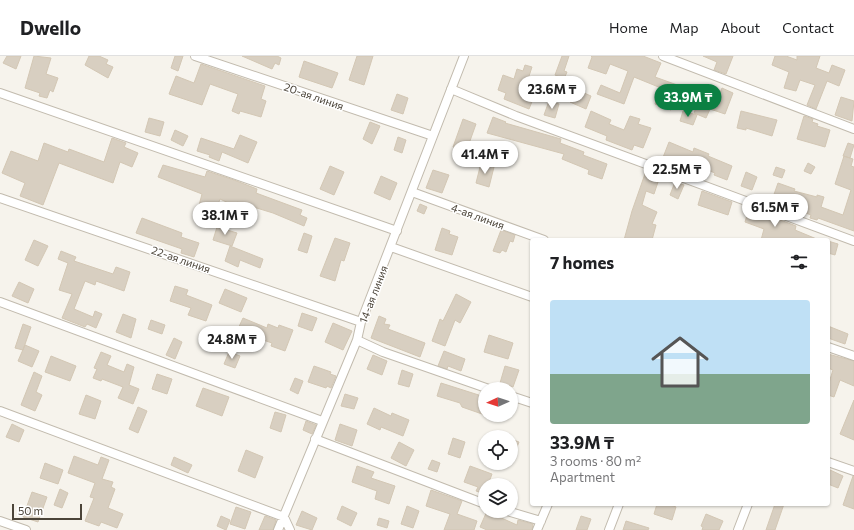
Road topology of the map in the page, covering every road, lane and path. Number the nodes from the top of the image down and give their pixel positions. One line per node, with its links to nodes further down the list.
1 (195, 56): 7 (street, 20-ая линия)
2 (464, 56): 4 (street, 14-ая линия)
3 (663, 56): 6 (street)
4 (451, 89): 7 (street, 14-ая линия); 12 (street)
5 (0, 93): 10 (street)
6 (854, 129)
7 (433, 136): 8 (street, 14-ая линия)
8 (412, 192): 10 (street, 14-ая линия); 11 (street, 4-ая линия)
9 (0, 198): 16 (street, 22-ая линия)
10 (398, 231): 13 (street, 14-ая линия)
11 (538, 238)
12 (854, 241)
13 (391, 247): 14 (street); 16 (street, 14-ая линия)
14 (530, 296)
15 (0, 302): 24 (street)
16 (361, 322): 17 (street, 14-ая линия)
17 (357, 340): 20 (street); 24 (street, 14-ая линия)
18 (830, 347): 19 (street)
19 (854, 356)
20 (478, 385)
21 (518, 398): 22 (street)
22 (530, 402)
23 (0, 412): 33 (street)
24 (322, 420): 25 (street, 14-ая линия)
25 (315, 439): 28 (street); 33 (street, 14-ая линия)
26 (830, 463): 27 (street)
27 (854, 471)
28 (478, 501)
29 (547, 506): 35 (street)
30 (618, 506): 40 (street)
31 (747, 506): 41 (street)
32 (518, 514): 35 (street)
33 (284, 517): 37 (street, 14-ая линия); 38 (street)
34 (0, 521): 36 (street)
35 (541, 521): 39 (street)
36 (26, 530)
37 (278, 530)
38 (290, 530)
39 (538, 530)
40 (609, 530)
41 (738, 530)

